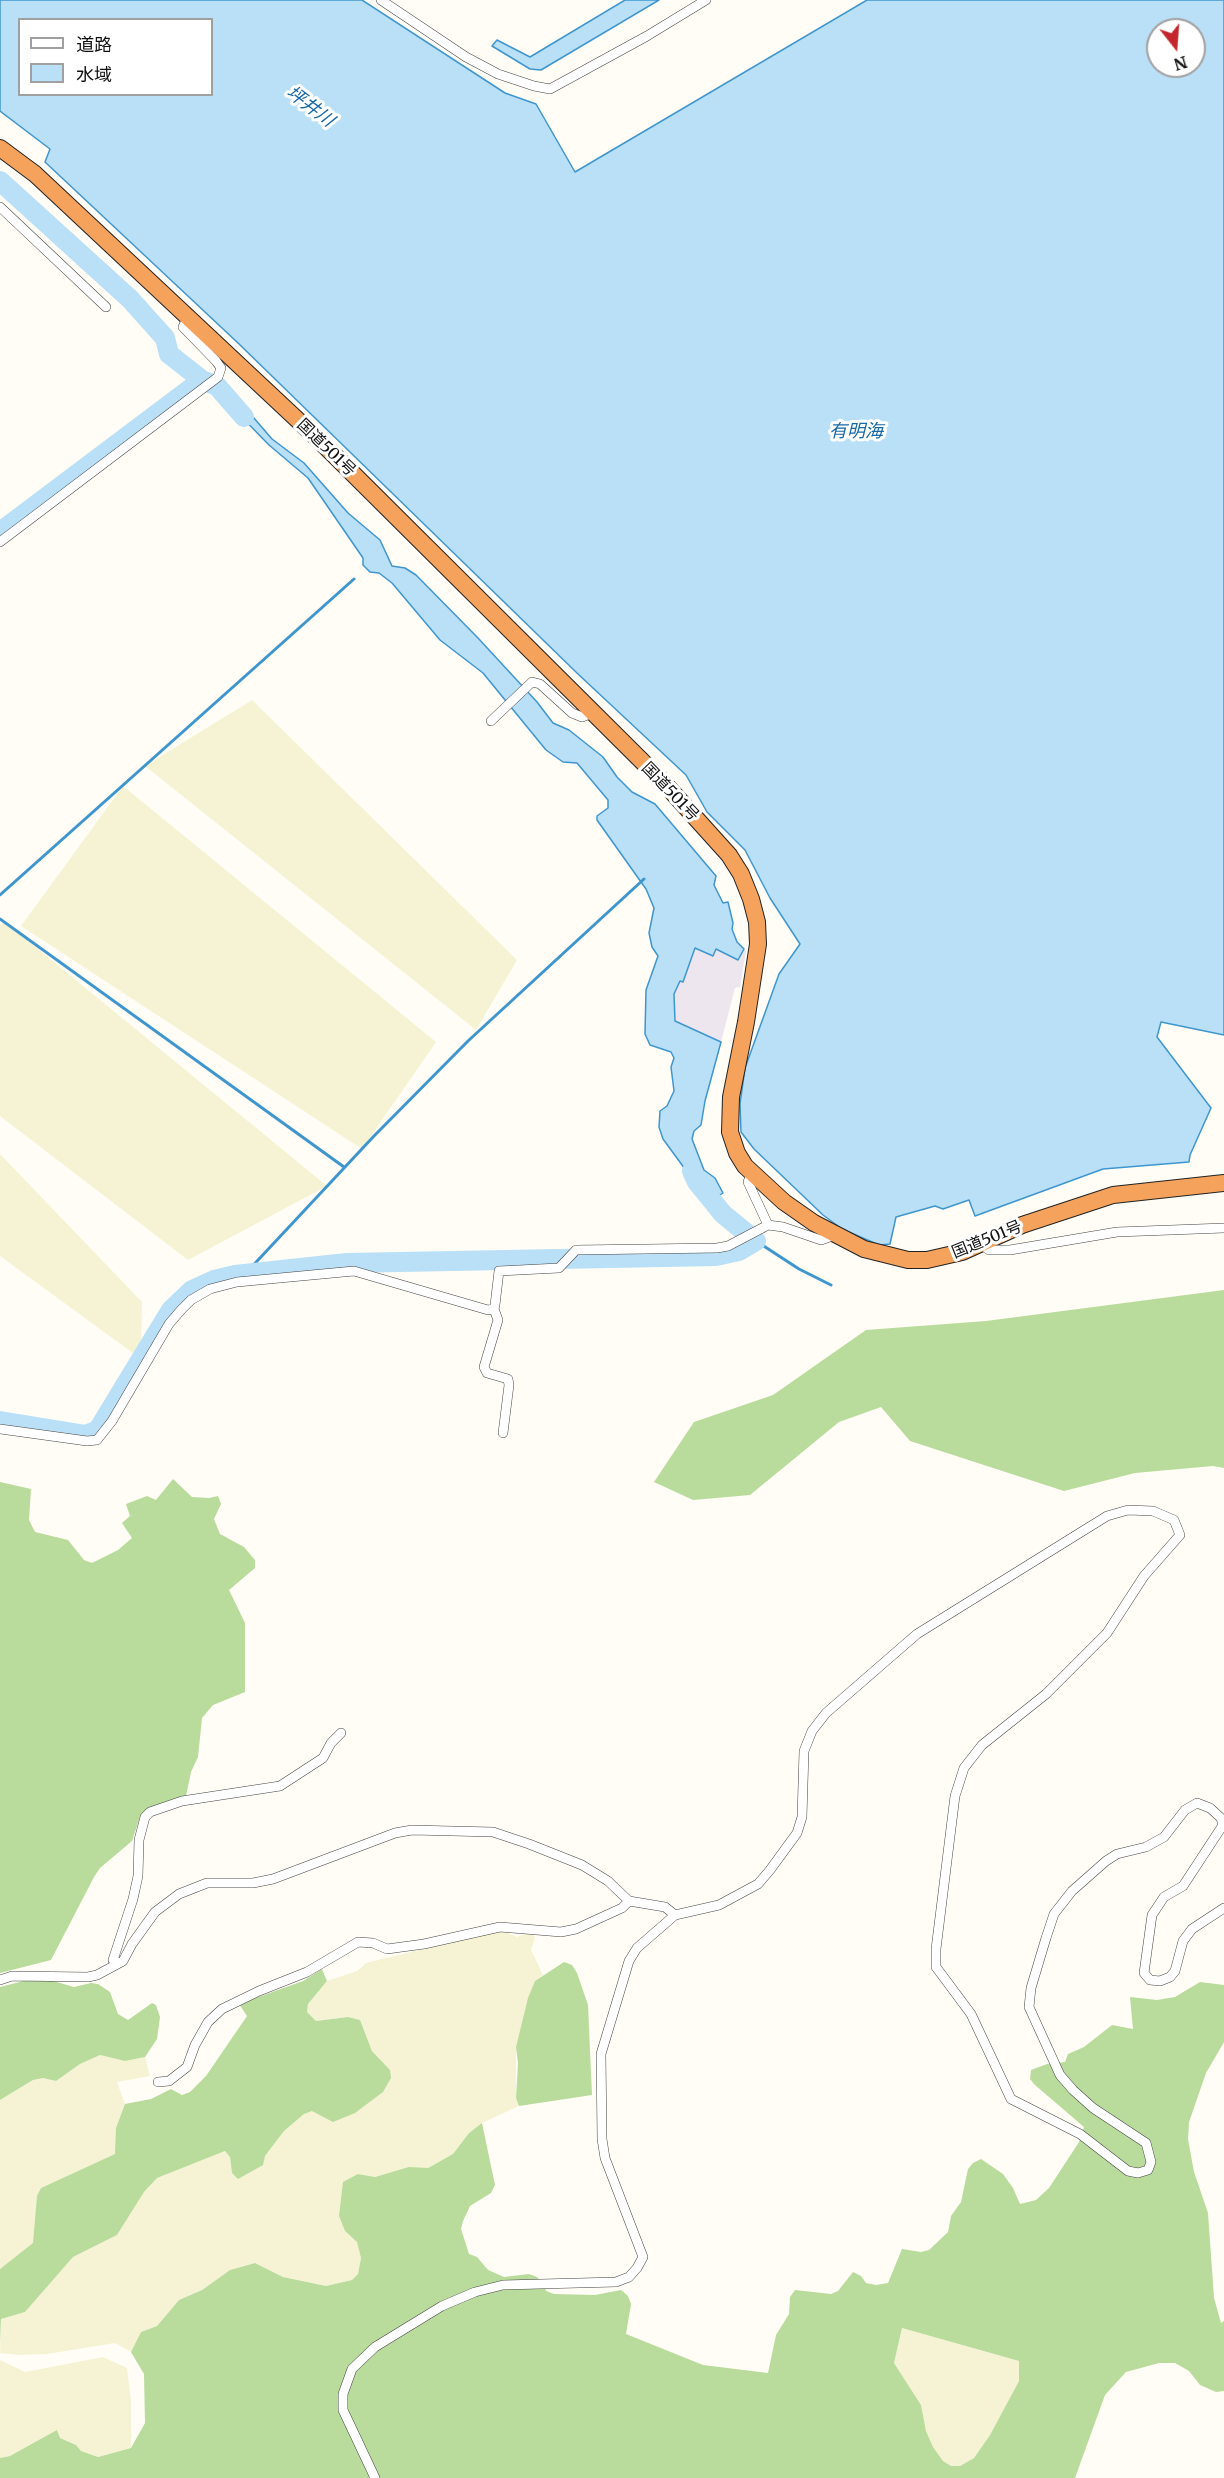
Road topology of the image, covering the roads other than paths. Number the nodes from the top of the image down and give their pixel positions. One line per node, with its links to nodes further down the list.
1 (381, 0): 2 (street)
2 (706, 0)
3 (0, 148): 6 (highway, 国道501号)
4 (0, 207): 5 (street)
5 (106, 307)
6 (188, 316): 7 (street); 8 (highway, 国道501号)
7 (0, 542)
8 (592, 713): 9 (street); 10 (highway, 国道501号)
9 (491, 721)
10 (751, 1174): 12 (street); 14 (highway, 国道501号)
11 (1224, 1183): 15 (highway, 国道501号)
12 (763, 1227): 14 (street); 16 (street)
13 (1224, 1228): 15 (street)
14 (835, 1235): 15 (highway, 国道501号)
15 (982, 1245)
16 (494, 1309): 17 (street); 18 (street)
17 (0, 1429)
18 (503, 1433)
19 (341, 1733): 23 (street)
20 (629, 1901): 22 (street); 23 (street); 25 (street)
21 (1224, 1908): 22 (street)
22 (675, 1915): 26 (street)
23 (117, 1962): 24 (street)
24 (0, 1980)
25 (158, 2082)
26 (375, 2478)

